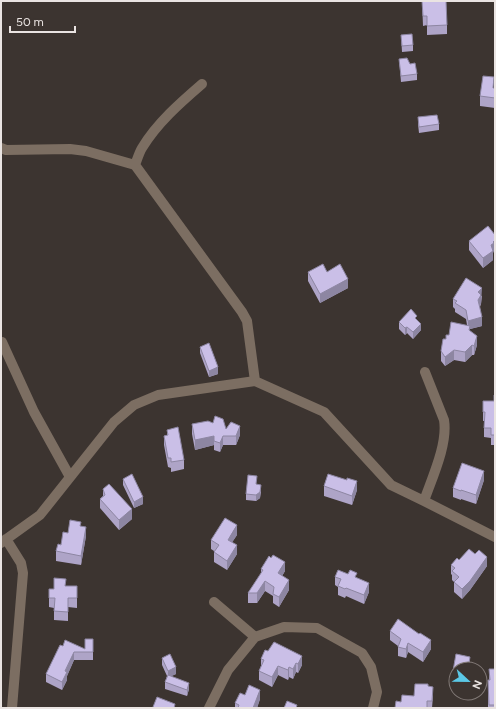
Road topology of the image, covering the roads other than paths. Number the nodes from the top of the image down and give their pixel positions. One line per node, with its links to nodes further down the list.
1 (202, 84): 3 (street)
2 (1, 148): 3 (street)
3 (135, 165): 6 (street)
4 (2, 342): 7 (street)
5 (424, 372): 8 (street)
6 (255, 381): 7 (street); 8 (street)
7 (70, 477): 10 (street)
8 (424, 501): 9 (street)
9 (495, 537)
10 (3, 541): 13 (street)
11 (214, 602): 12 (street)
12 (255, 637): 14 (street); 15 (street)
13 (12, 708)
14 (209, 708)
15 (373, 708)

